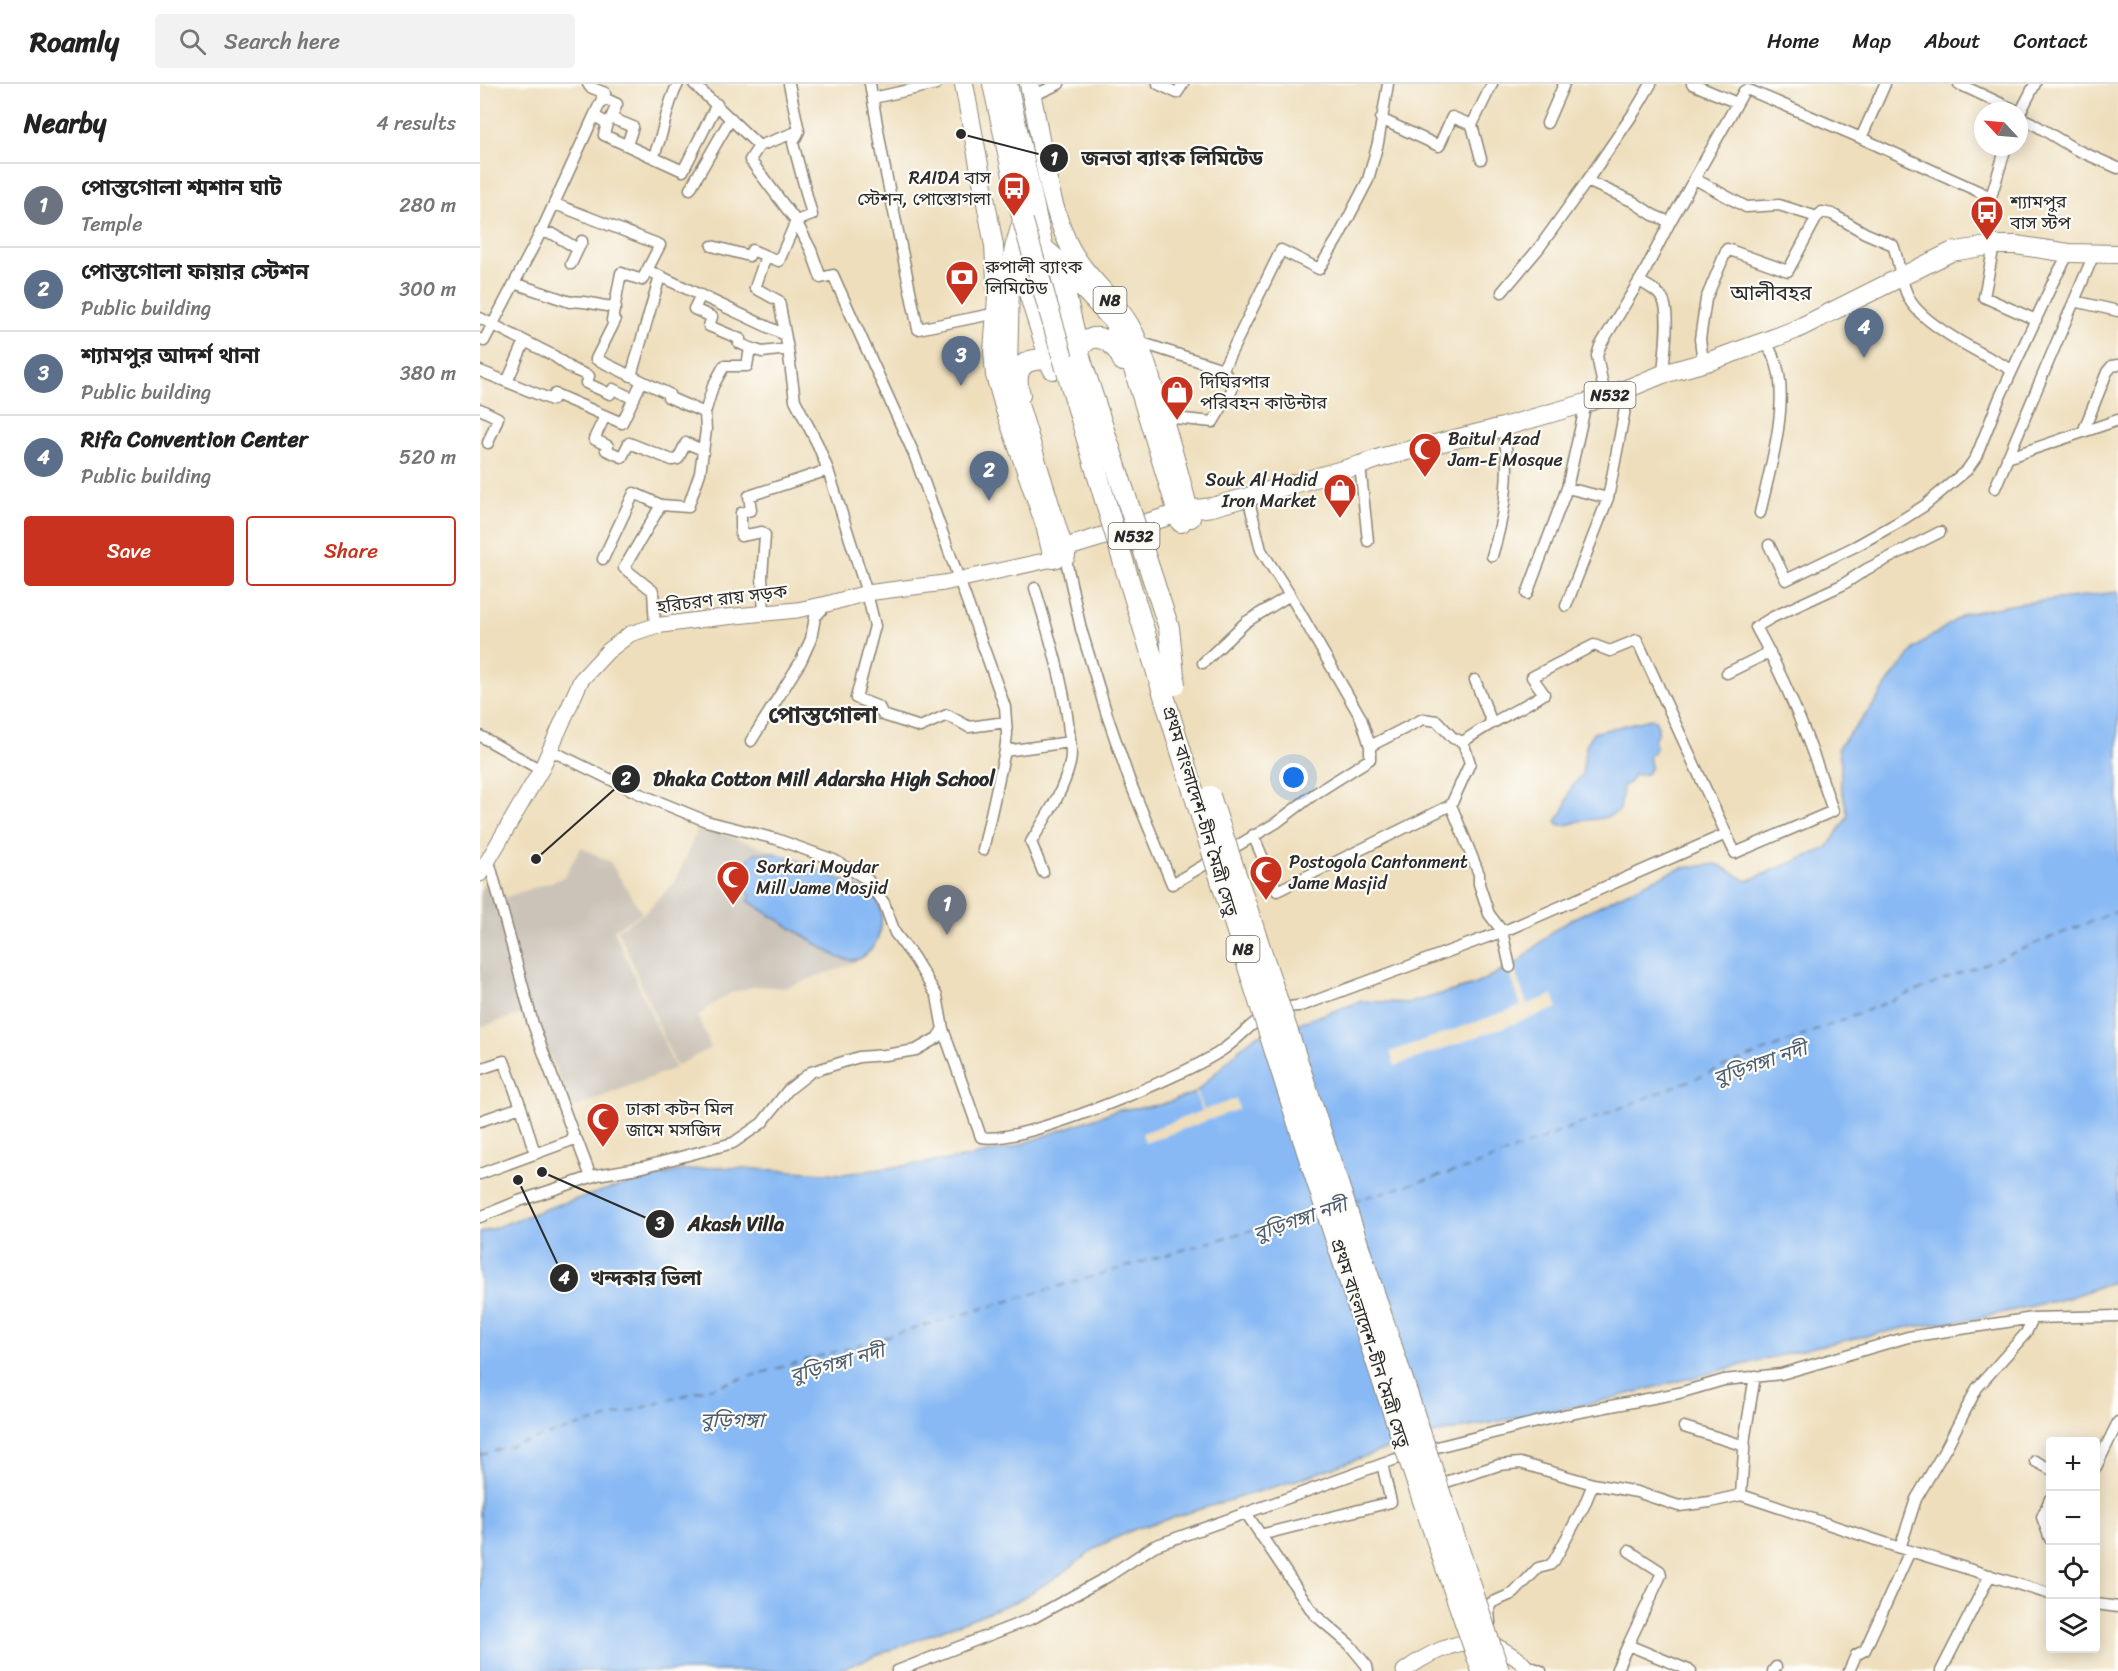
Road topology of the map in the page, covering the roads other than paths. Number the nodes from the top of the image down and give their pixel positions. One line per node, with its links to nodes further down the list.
1 (588, 84): 23 (street)
2 (678, 84): 40 (street)
3 (694, 84): 28 (street)
4 (789, 84): 35 (street)
5 (870, 84): 24 (street)
6 (936, 84): 24 (street)
7 (964, 84): 72 (highway)
8 (981, 84): 55 (highway)
9 (993, 84): 50 (highway, N8)
10 (1007, 84): 57 (highway, N8)
11 (1059, 84): 22 (street)
12 (1158, 84): 13 (street)
13 (1183, 84)
14 (1388, 84): 31 (street)
15 (1492, 84): 34 (street)
16 (1564, 84): 33 (street)
17 (1650, 84): 44 (street)
18 (1692, 84): 27 (street)
19 (1885, 84): 36 (street)
20 (1959, 84): 25 (street)
21 (2034, 84): 26 (street)
22 (1027, 88): 57 (highway); 80 (highway, N8)
23 (603, 97): 29 (street); 37 (street)
24 (873, 98): 72 (street)
25 (1995, 102)
26 (2025, 102)
27 (1737, 103): 36 (street); 43 (street)
28 (717, 104): 30 (street); 40 (street)
29 (594, 116): 37 (street); 47 (street)
30 (731, 118): 38 (street); 45 (street)
31 (1381, 119): 34 (street); 86 (street)
32 (2028, 120): 42 (street)
33 (1547, 123)
34 (1473, 125): 41 (street)
35 (799, 131): 38 (street); 49 (street)
36 (1862, 138): 46 (street)
37 (627, 145): 40 (street)
38 (759, 146): 49 (street)
39 (2003, 156): 46 (street)
40 (653, 157)
41 (1481, 159)
42 (2118, 168)
43 (1695, 179): 48 (street); 51 (street)
44 (1587, 181): 51 (street); 67 (street)
45 (690, 189)
46 (1991, 197): 53 (street)
47 (555, 204): 52 (street); 62 (street)
48 (1817, 217): 64 (street); 84 (street)
49 (796, 221): 60 (street); 122 (street)
50 (1023, 221): 55 (highway); 83 (highway, N8, bridge)
51 (1670, 222): 65 (street)
52 (540, 232): 61 (street); 66 (street)
53 (1994, 245): 56 (highway, N532); 64 (highway, N532); 74 (street)
54 (712, 246): 60 (street)
55 (1015, 248): 83 (highway); 119 (highway)
56 (2069, 253): 58 (highway, N532); 74 (street)
57 (1050, 254): 83 (highway, N8); 115 (highway)
58 (2094, 254): 59 (highway, N532); 69 (street)
59 (2118, 254)
60 (766, 256): 76 (street)
61 (572, 264)
62 (647, 270): 63 (street); 70 (street)
63 (660, 276): 68 (street); 90 (street)
64 (1900, 277): 79 (highway, N532); 87 (street)
65 (1639, 281): 89 (street); 94 (street)
66 (513, 283): 70 (street); 75 (street)
67 (1502, 292)
68 (701, 295): 76 (street); 81 (street)
69 (2074, 301): 71 (street); 106 (street)
70 (616, 307): 90 (street)
71 (2118, 311)
72 (997, 313): 119 (highway)
73 (480, 318): 75 (street)
74 (2036, 320): 87 (street)
75 (493, 324): 77 (street); 78 (street)
76 (785, 335): 82 (street)
77 (480, 339)
78 (525, 341): 92 (street); 95 (street)
79 (1766, 341): 84 (highway, N532); 114 (street)
80 (1139, 342): 86 (street); 100 (highway, N8)
81 (750, 348): 82 (street); 98 (street)
82 (788, 349): 108 (street)
83 (1067, 360): 115 (highway); 119 (highway); 135 (highway, N8, bridge)
84 (1703, 362): 89 (highway, N532)
85 (2118, 365): 103 (street)
86 (1222, 369): 100 (street)
87 (2012, 370): 118 (street)
88 (480, 371): 92 (street)
89 (1664, 374): 93 (highway, N532)
90 (631, 376): 91 (street)
91 (642, 381): 95 (street); 98 (street)
92 (507, 382): 99 (street)
93 (1629, 388): 94 (highway, N532); 112 (street)
94 (1605, 396): 96 (highway, N532)
95 (634, 399): 99 (street)
96 (1586, 403): 102 (highway, N532); 109 (street)
97 (480, 409): 104 (street)
98 (705, 413): 105 (street)
99 (605, 416): 105 (street)
100 (1164, 417): 115 (highway, N8)
101 (2118, 420): 103 (street)
102 (1503, 427): 107 (highway, N532); 120 (street)
103 (2083, 432): 106 (street)
104 (488, 443)
105 (703, 450): 113 (street)
106 (2007, 458): 110 (street)
107 (1360, 465): 111 (highway, N532); 117 (street)
108 (828, 470): 124 (street); 129 (street)
109 (1567, 488): 112 (street); 125 (street)
110 (1995, 488)
111 (1248, 497): 115 (highway, N532); 126 (street)
112 (1608, 498): 128 (street)
113 (661, 505): 121 (street); 130 (street)
114 (1760, 513)
115 (1180, 518): 119 (highway, N532)
116 (1940, 532): 131 (street)
117 (1368, 541)
118 (1769, 545)
119 (1062, 552): 122 (main road, হরিচরণ রায় সড়ক); 148 (street)
120 (1492, 556)
121 (603, 560)
122 (960, 578): 124 (main road, হরিচরণ রায় সড়ক); 136 (street)
123 (1035, 588): 140 (street)
124 (867, 593): 127 (main road, হরিচরণ রায় সড়ক); 136 (street)
125 (1527, 594)
126 (1290, 595): 132 (street); 142 (street)
127 (827, 604): 129 (main road, হরিচরণ রায় সড়ক); 139 (street)
128 (1566, 606)
129 (764, 613): 130 (main road, হরিচরণ রায় সড়ক)
130 (655, 626): 143 (main road, হরিচরণ রায় সড়ক)
131 (1770, 652): 133 (street); 147 (street)
132 (1203, 663)
133 (1727, 673)
134 (1475, 680): 137 (street)
135 (1169, 687): 176 (highway, N8, bridge); 194 (highway, প্রথম বাংলাদেশ-চীন মৈত্রী সেতু / N8, bridge)
136 (1006, 722): 144 (street)
137 (1492, 723): 141 (street); 147 (street)
138 (480, 736): 145 (street)
139 (751, 741)
140 (1070, 742): 144 (street); 151 (street)
141 (1463, 742): 142 (street); 146 (street)
142 (1370, 746): 148 (street)
143 (550, 750): 145 (main road, হরিচরণ রায় সড়ক); 155 (street)
144 (1005, 751): 149 (street)
145 (541, 771): 150 (main road, হরিচরণ রায় সড়ক)
146 (1451, 805): 148 (street); 153 (street)
147 (1726, 834): 153 (street)
148 (1254, 835)
149 (983, 850)
150 (489, 861): 152 (main road, হরিচরণ রায় সড়ক); 159 (street)
151 (1043, 872)
152 (480, 874)
153 (1502, 931): 154 (street); 155 (street)
154 (1510, 967)
155 (943, 1029): 162 (street)
156 (480, 1069): 157 (street)
157 (521, 1107): 158 (street); 160 (street)
158 (480, 1121)
159 (574, 1139): 160 (street); 162 (street)
160 (535, 1154): 161 (street)
161 (480, 1173)
162 (591, 1177): 163 (street)
163 (480, 1217)
164 (2118, 1316): 165 (street)
165 (2033, 1318): 166 (street); 182 (street)
166 (1755, 1376): 169 (street); 170 (street)
167 (2118, 1422): 171 (street)
168 (1684, 1427): 169 (street)
169 (1745, 1446): 177 (street)
170 (1413, 1453): 173 (street); 188 (street)
171 (2100, 1459)
172 (2035, 1461): 174 (street)
173 (1382, 1464): 179 (street); 181 (street)
174 (2046, 1467)
175 (1593, 1484): 176 (street); 177 (street); 188 (street)
176 (1437, 1485): 195 (highway, N8, bridge)
177 (1742, 1495): 182 (street)
178 (2046, 1508): 180 (street)
179 (1246, 1513): 181 (street); 191 (street)
180 (2046, 1528)
181 (1260, 1535): 192 (street)
182 (1905, 1550): 184 (street); 199 (street)
183 (1629, 1551): 189 (street)
184 (1990, 1575): 185 (street); 200 (street)
185 (2046, 1593)
186 (2100, 1605): 187 (street)
187 (2118, 1607)
188 (1479, 1642): 190 (main road); 193 (main road)
189 (1628, 1645): 197 (street); 198 (street)
190 (1526, 1667): 196 (street)
191 (897, 1671)
192 (1368, 1671)
193 (1404, 1671)
194 (1482, 1671)
195 (1499, 1671)
196 (1541, 1671)
197 (1616, 1671)
198 (1691, 1671)
199 (1849, 1671)
200 (1941, 1671)

